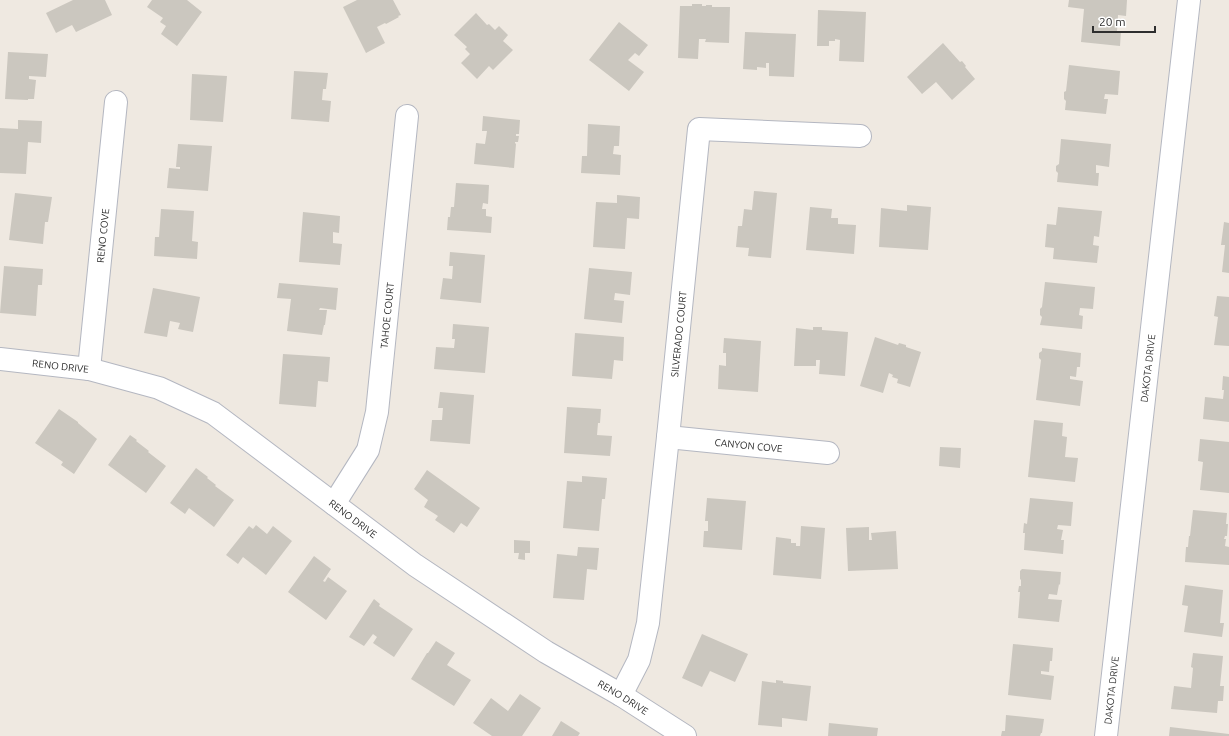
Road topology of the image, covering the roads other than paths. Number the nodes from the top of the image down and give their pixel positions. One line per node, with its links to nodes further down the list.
1 (1189, 0): 12 (street, DAKOTA DRIVE)
2 (116, 102): 6 (street, RENO COVE)
3 (407, 116): 9 (street, TAHOE COURT)
4 (860, 136): 7 (street, SILVERADO COURT)
5 (0, 359): 6 (street, RENO DRIVE)
6 (89, 368): 9 (street, RENO DRIVE)
7 (668, 437): 8 (street, CANYON COVE); 10 (street, SILVERADO COURT)
8 (828, 453)
9 (334, 504): 10 (street, RENO DRIVE)
10 (621, 695): 11 (street, RENO DRIVE)
11 (685, 736)
12 (1106, 736)

